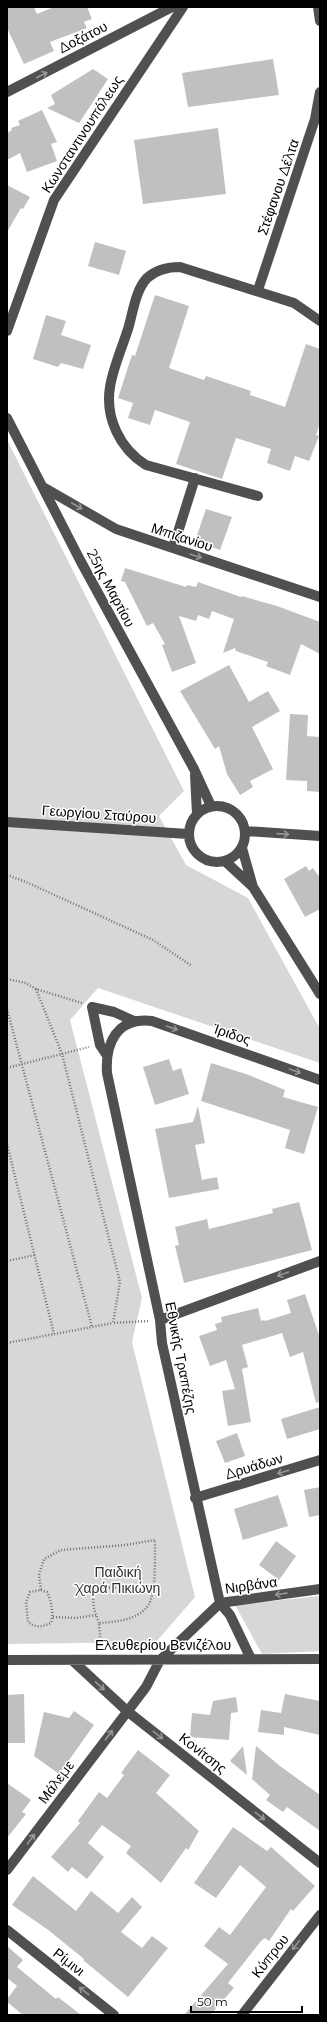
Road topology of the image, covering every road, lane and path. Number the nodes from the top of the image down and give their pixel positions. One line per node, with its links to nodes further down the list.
1 (172, 7): 5 (street, Δοξάτου, one-way to 1)
2 (182, 7): 9 (street, Κωνσταντινουπόλεως)
3 (318, 7): 4 (street)
4 (320, 21)
5 (7, 92)
6 (320, 92): 7 (street, Στέφανου Δέλτα)
7 (258, 290): 8 (street); 11 (street)
8 (320, 321)
9 (7, 331)
10 (7, 418): 12 (street, 25ης Μαρτίου)
11 (195, 478): 13 (street); 14 (street)
12 (43, 487): 14 (street, Μπιζανίου, one-way to 14); 16 (street, 25ης Μαρτίου)
13 (258, 496)
14 (173, 548): 15 (street, Μπιζανίου, one-way to 15)
15 (320, 597)
16 (194, 769): 17 (street, 25ης Μαρτίου); 18 (street, 25ης Μαρτίου)
17 (211, 806): 18 (street); 20 (street)
18 (197, 814): 21 (street)
19 (7, 822): 21 (street, Γεωργίου Σταύρου)
20 (245, 831): 22 (street, one-way to 22); 23 (street)
21 (188, 834): 24 (street)
22 (320, 836)
23 (242, 848): 24 (street); 26 (street)
24 (226, 862): 26 (street)
25 (7, 875): 27 (path)
26 (253, 887): 30 (street)
27 (192, 966)
28 (7, 979): 29 (path)
29 (36, 989): 31 (path); 35 (path)
30 (320, 994)
31 (92, 1006): 33 (street); 34 (street, Εθνικής Τραπέζης)
32 (7, 1008): 37 (path)
33 (134, 1021): 36 (street, Εθνικής Τραπέζης); 39 (street, Ίριδος, one-way to 39)
34 (100, 1044): 35 (path); 36 (street, Εθνικής Τραπέζης)
35 (62, 1054): 37 (path); 45 (path)
36 (106, 1054): 44 (street, Εθνικής Τραπέζης)
37 (22, 1064): 38 (path); 46 (path)
38 (7, 1068)
39 (320, 1080)
40 (7, 1144): 41 (path)
41 (35, 1255): 42 (path); 47 (path)
42 (7, 1261)
43 (320, 1261): 44 (street, one-way to 44)
44 (160, 1320): 45 (path); 50 (street, Εθνικής Τραπέζης)
45 (113, 1323): 46 (path)
46 (92, 1327): 47 (path)
47 (54, 1334): 48 (path)
48 (7, 1343)
49 (320, 1460): 50 (street, Δρυάδων, one-way to 50)
50 (196, 1498): 54 (street, Εθνικής Τραπέζης)
51 (153, 1586): 53 (path); 55 (path); 57 (path)
52 (320, 1589): 54 (street, Νιρβάνα, one-way to 54)
53 (41, 1590): 56 (path); 56 (path)
54 (220, 1603): 58 (street, Εθνικής Τραπέζης); 63 (street, Νιρβάνα)
55 (96, 1615): 56 (path); 57 (path)
56 (53, 1617)
57 (99, 1623): 62 (path)
58 (251, 1659): 59 (street, Ελευθερίου Βενιζέλου); 63 (street, Ελευθερίου Βενιζέλου)
59 (320, 1659)
60 (7, 1660): 61 (street, Ελευθερίου Βενιζέλου)
61 (72, 1660): 62 (street, Ελευθερίου Βενιζέλου); 64 (street, Κονίτσης, one-way to 64)
62 (102, 1660): 63 (street, Ελευθερίου Βενιζέλου)
63 (160, 1660): 64 (street, Νιρβάνα)
64 (127, 1711): 65 (street, Κονίτσης, one-way to 65); 66 (street, Μάλεμε, one-way to 64)
65 (320, 1863)
66 (7, 1870)
67 (320, 1915): 70 (street, Κύπρου, one-way to 70)
68 (7, 1930): 69 (street, Ρίμινι, one-way to 68)
69 (114, 2015)
70 (242, 2015)

